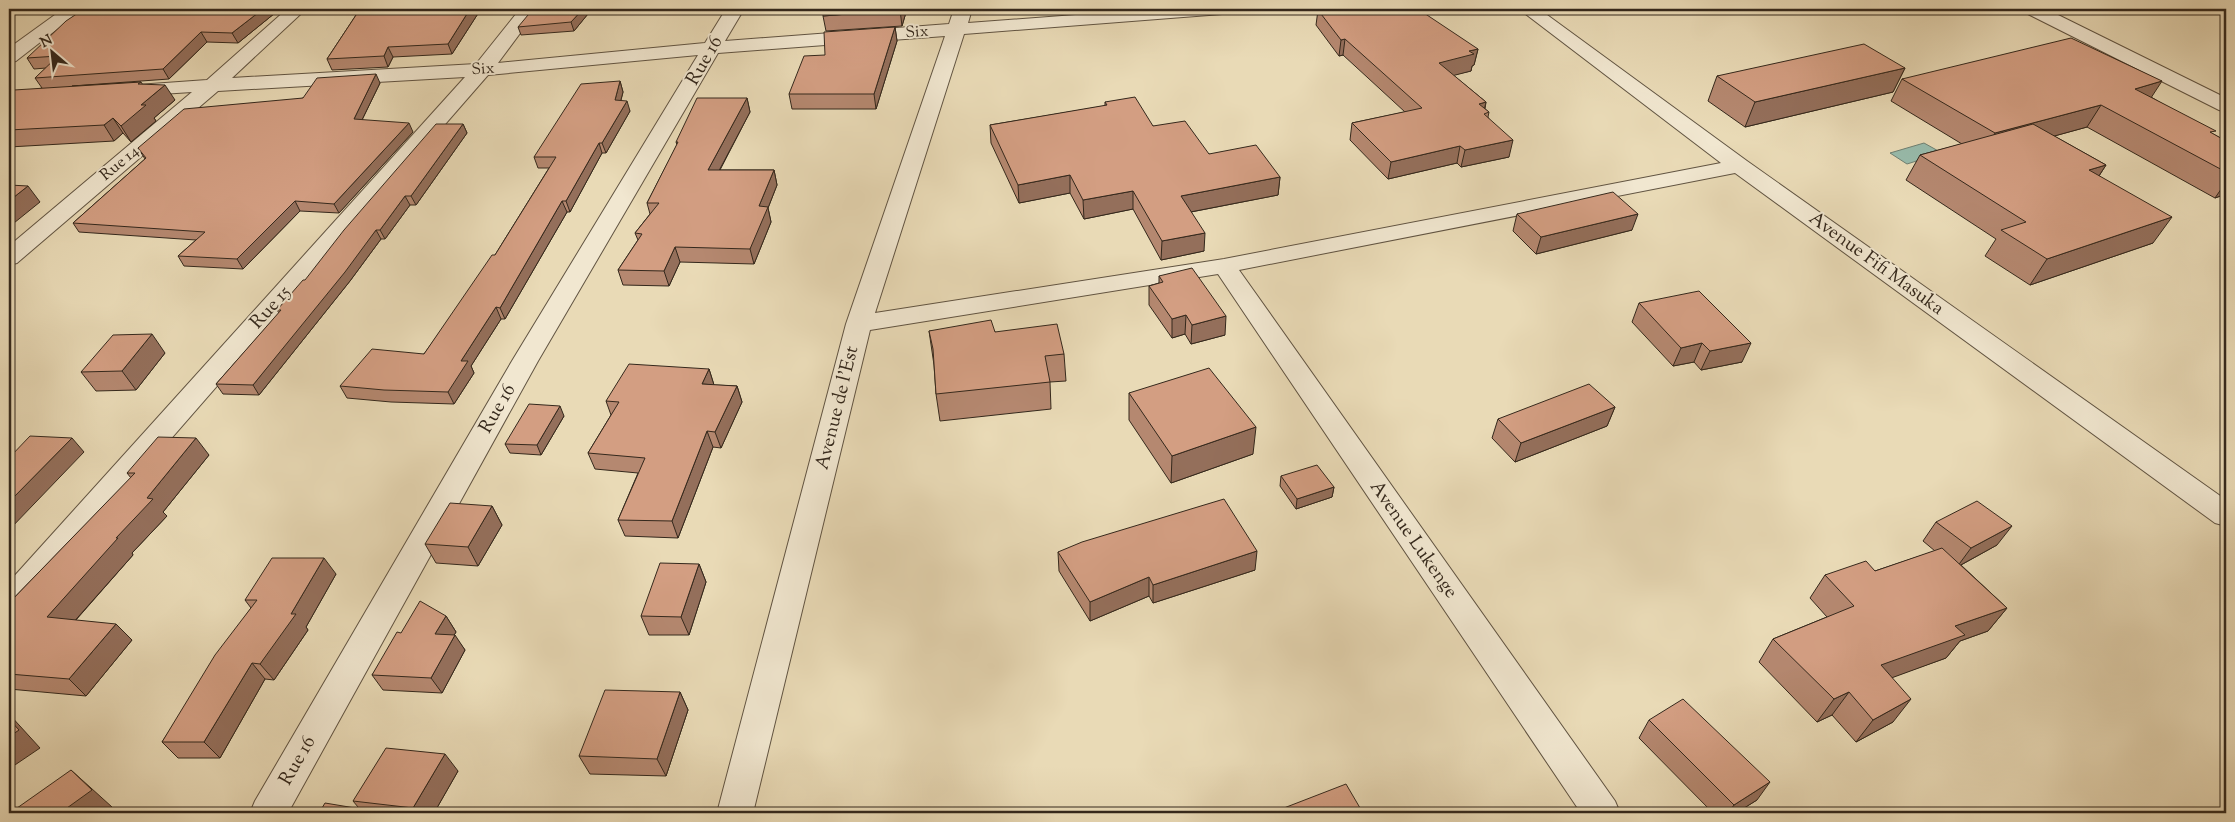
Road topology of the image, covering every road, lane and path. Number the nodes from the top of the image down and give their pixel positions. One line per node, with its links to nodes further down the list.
1 (74, 9): 10 (street)
2 (298, 9): 12 (street, Rue 14)
3 (529, 9): 11 (street, Rue 15)
4 (735, 9): 9 (street, Rue 16)
5 (1222, 9): 8 (street, Six)
6 (1528, 9): 15 (street, Avenue Fifi Masuka)
7 (2032, 9): 14 (street)
8 (960, 20): 9 (street, Six); 18 (street, Avenue de l'Est)
9 (713, 48): 11 (street, Six); 21 (street, Rue 16)
10 (9, 57)
11 (482, 70): 12 (street, Six); 20 (street, Rue 15)
12 (214, 84): 13 (street, Six); 16 (street, Rue 14)
13 (116, 91)
14 (2226, 106)
15 (1739, 166): 17 (street); 19 (street, Avenue Fifi Masuka)
16 (9, 258)
17 (1224, 266): 18 (street); 23 (street, Avenue Lukenge)
18 (859, 324): 22 (street, Avenue de l'Est)
19 (2226, 515)
20 (9, 603)
21 (268, 813)
22 (735, 813)
23 (1602, 813)

